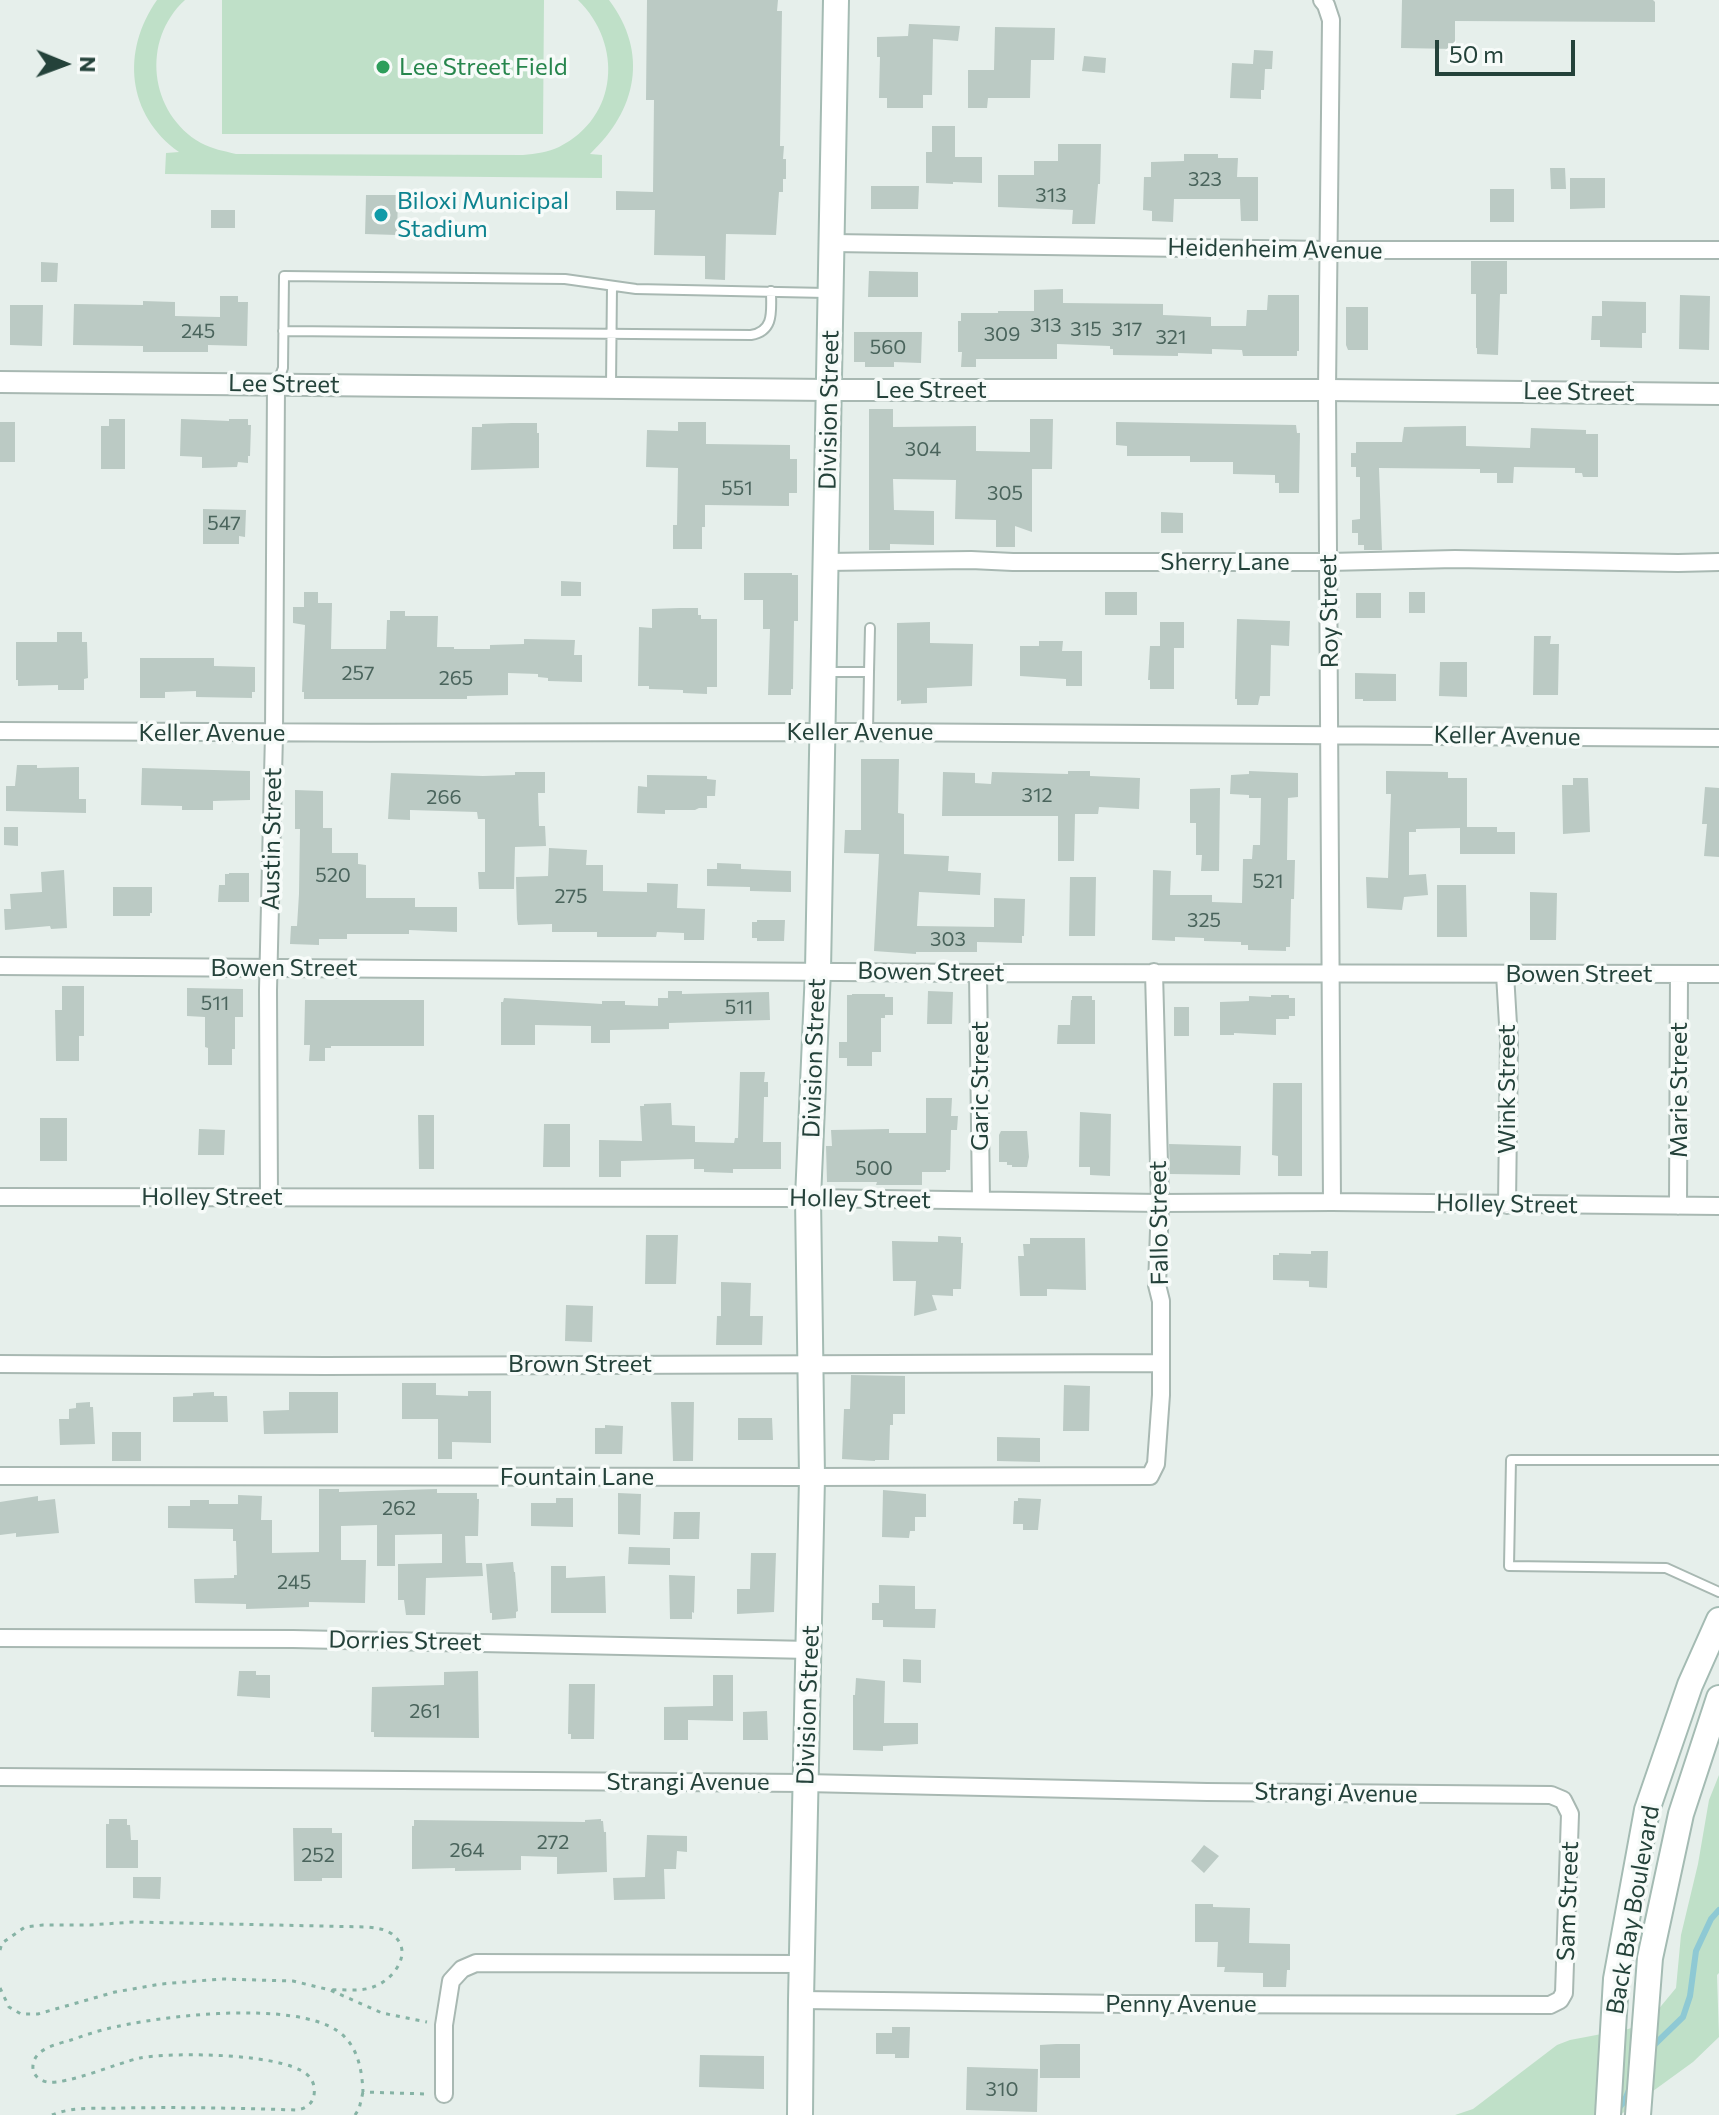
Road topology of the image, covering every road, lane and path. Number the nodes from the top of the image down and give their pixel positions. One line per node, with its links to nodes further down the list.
1 (836, 0): 3 (main road, Division Street)
2 (1322, 0): 4 (street, Roy Street)
3 (832, 243): 4 (street, Heidenheim Avenue); 8 (main road, Division Street)
4 (1327, 250): 5 (street, Heidenheim Avenue); 15 (street, Roy Street)
5 (1719, 250)
6 (612, 286): 7 (lane); 9 (lane); 10 (lane)
7 (771, 291): 8 (lane); 10 (lane)
8 (831, 293): 14 (main road, Division Street)
9 (283, 331): 10 (lane); 12 (lane)
10 (612, 334): 13 (lane)
11 (0, 382): 12 (street, Lee Street)
12 (276, 384): 13 (street, Lee Street); 27 (street, Austin Street)
13 (611, 388): 14 (street, Lee Street)
14 (829, 390): 15 (street, Lee Street); 17 (main road, Division Street)
15 (1327, 390): 16 (street, Lee Street); 18 (street, Roy Street)
16 (1719, 394)
17 (826, 562): 18 (street, Sherry Lane); 21 (main road, Division Street)
18 (1329, 562): 19 (street, Sherry Lane); 26 (street, Roy Street)
19 (1719, 562)
20 (870, 628): 22 (lane)
21 (824, 672): 22 (lane); 24 (main road, Division Street)
22 (869, 672): 25 (lane)
23 (0, 731): 27 (street, Keller Avenue)
24 (822, 732): 25 (street, Keller Avenue); 27 (street, Keller Avenue); 31 (main road, Division Street)
25 (868, 732): 26 (street, Keller Avenue)
26 (1330, 733): 28 (street, Keller Avenue); 34 (street, Roy Street)
27 (274, 734): 30 (street, Austin Street)
28 (1719, 738)
29 (0, 966): 30 (street, Bowen Street)
30 (270, 968): 31 (street, Bowen Street); 39 (street, Austin Street)
31 (818, 970): 33 (street, Bowen Street); 40 (main road, Division Street)
32 (1154, 972): 33 (street, Bowen Street); 34 (street, Bowen Street); 43 (street, Fallo Street)
33 (978, 973): 41 (street, Garic Street)
34 (1330, 973): 35 (street, Bowen Street); 42 (street, Roy Street)
35 (1505, 974): 36 (street, Bowen Street); 44 (street, Wink Street)
36 (1679, 974): 37 (street, Bowen Street); 45 (street, Marie Street)
37 (1719, 974)
38 (0, 1197): 39 (street, Holley Street)
39 (269, 1197): 40 (street, Holley Street)
40 (808, 1198): 41 (street, Holley Street); 49 (main road, Division Street)
41 (981, 1200): 43 (street, Holley Street)
42 (1332, 1202): 43 (street, Holley Street); 44 (street, Holley Street)
43 (1160, 1203): 47 (street, Fallo Street)
44 (1507, 1205): 45 (street, Holley Street)
45 (1678, 1206): 46 (street, Holley Street)
46 (1719, 1206)
47 (1160, 1363): 49 (street, Brown Street); 51 (street, Fallo Street)
48 (0, 1364): 49 (street, Brown Street)
49 (810, 1364): 53 (main road, Division Street)
50 (1719, 1460): 54 (lane)
51 (1153, 1473): 53 (street, Fountain Lane)
52 (0, 1476): 53 (street, Fountain Lane)
53 (812, 1477): 57 (main road, Division Street)
54 (1719, 1592)
55 (1719, 1620): 74 (main road, Back Bay Boulevard)
56 (0, 1638): 57 (street, Dorries Street)
57 (810, 1650): 60 (main road, Division Street)
58 (1719, 1698): 75 (main road, Back Bay Boulevard)
59 (0, 1777): 60 (street, Strangi Avenue)
60 (805, 1783): 61 (street, Strangi Avenue); 63 (main road, Division Street)
61 (1565, 1803): 67 (street, Sam Street)
62 (0, 1950): 65 (path)
63 (802, 1964): 66 (main road, Division Street); 68 (street)
64 (0, 1988): 65 (path)
65 (330, 1990): 68 (path)
66 (801, 2000): 67 (street, Penny Avenue); 73 (main road, Division Street)
67 (1560, 2000)
68 (444, 2025): 70 (street)
69 (363, 2092): 70 (path); 71 (path); 72 (path)
70 (444, 2094)
71 (52, 2115)
72 (355, 2115)
73 (800, 2115)
74 (1608, 2115)
75 (1638, 2115)

